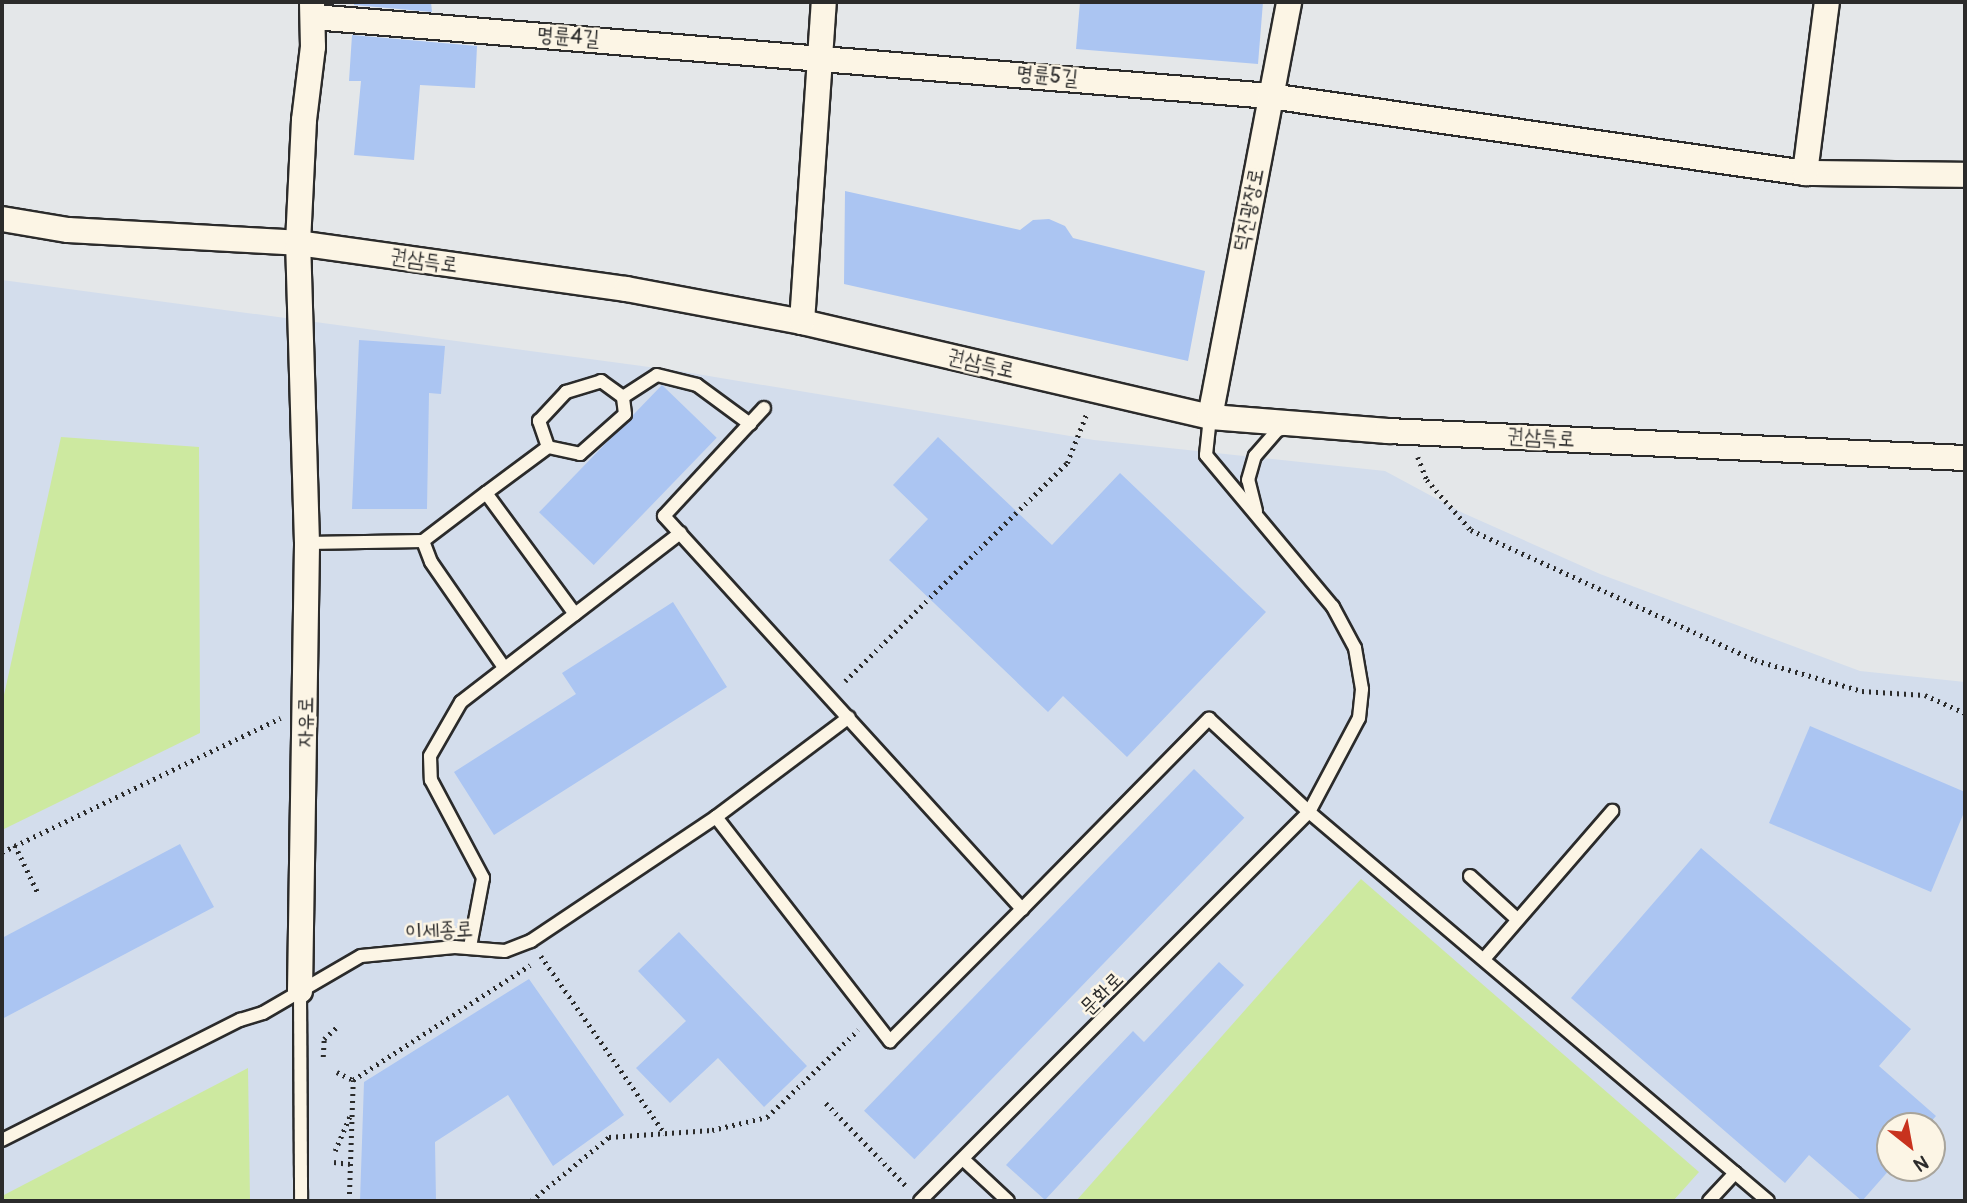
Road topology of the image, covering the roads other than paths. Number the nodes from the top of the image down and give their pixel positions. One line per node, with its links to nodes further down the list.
1 (824, 2): 5 (street)
2 (1289, 2): 6 (street, 덕진광장로)
3 (1827, 2): 7 (street)
4 (312, 9): 5 (street, 명륜4길); 10 (street, 명륜4길)
5 (823, 57): 6 (street, 명륜5길); 11 (street)
6 (1270, 96): 7 (street, 명륜5길); 14 (street, 덕진광장로)
7 (1805, 173): 8 (street, 명륜5길)
8 (1965, 175)
9 (2, 219): 10 (street, 권삼득로)
10 (298, 243): 11 (street, 권삼득로); 23 (street, 자유로)
11 (802, 322): 14 (street, 권삼득로)
12 (623, 397): 16 (lane); 17 (lane); 17 (lane)
13 (764, 408): 16 (lane)
14 (1210, 417): 15 (street, 권삼득로); 20 (lane, 문화로)
15 (1308, 423): 18 (street, 권삼득로); 20 (lane)
16 (750, 424): 21 (lane)
17 (548, 447): 19 (lane)
18 (1965, 458)
19 (486, 493): 22 (lane); 24 (lane)
20 (1257, 515): 28 (lane, 문화로)
21 (680, 533): 24 (lane); 26 (lane)
22 (423, 541): 23 (lane); 25 (lane)
23 (307, 543): 35 (street, 자유로)
24 (575, 614): 25 (lane)
25 (503, 666): 33 (lane)
26 (849, 717): 29 (lane, 이세종로); 31 (lane)
27 (1612, 811): 32 (lane)
28 (1309, 812): 31 (lane); 34 (lane); 37 (lane, 문화로)
29 (716, 817): 31 (lane); 33 (lane, 이세종로)
30 (1470, 876): 32 (lane)
31 (1022, 909)
32 (1517, 919): 34 (lane)
33 (470, 947): 35 (lane, 이세종로)
34 (1484, 959): 38 (lane)
35 (300, 991): 36 (lane, 이세종로); 39 (lane, 자유로)
36 (2, 1140)
37 (964, 1160): 40 (lane, 문화로); 41 (lane)
38 (1735, 1173): 42 (lane); 43 (lane)
39 (301, 1201)
40 (920, 1201)
41 (1008, 1201)
42 (1709, 1201)
43 (1768, 1201)

